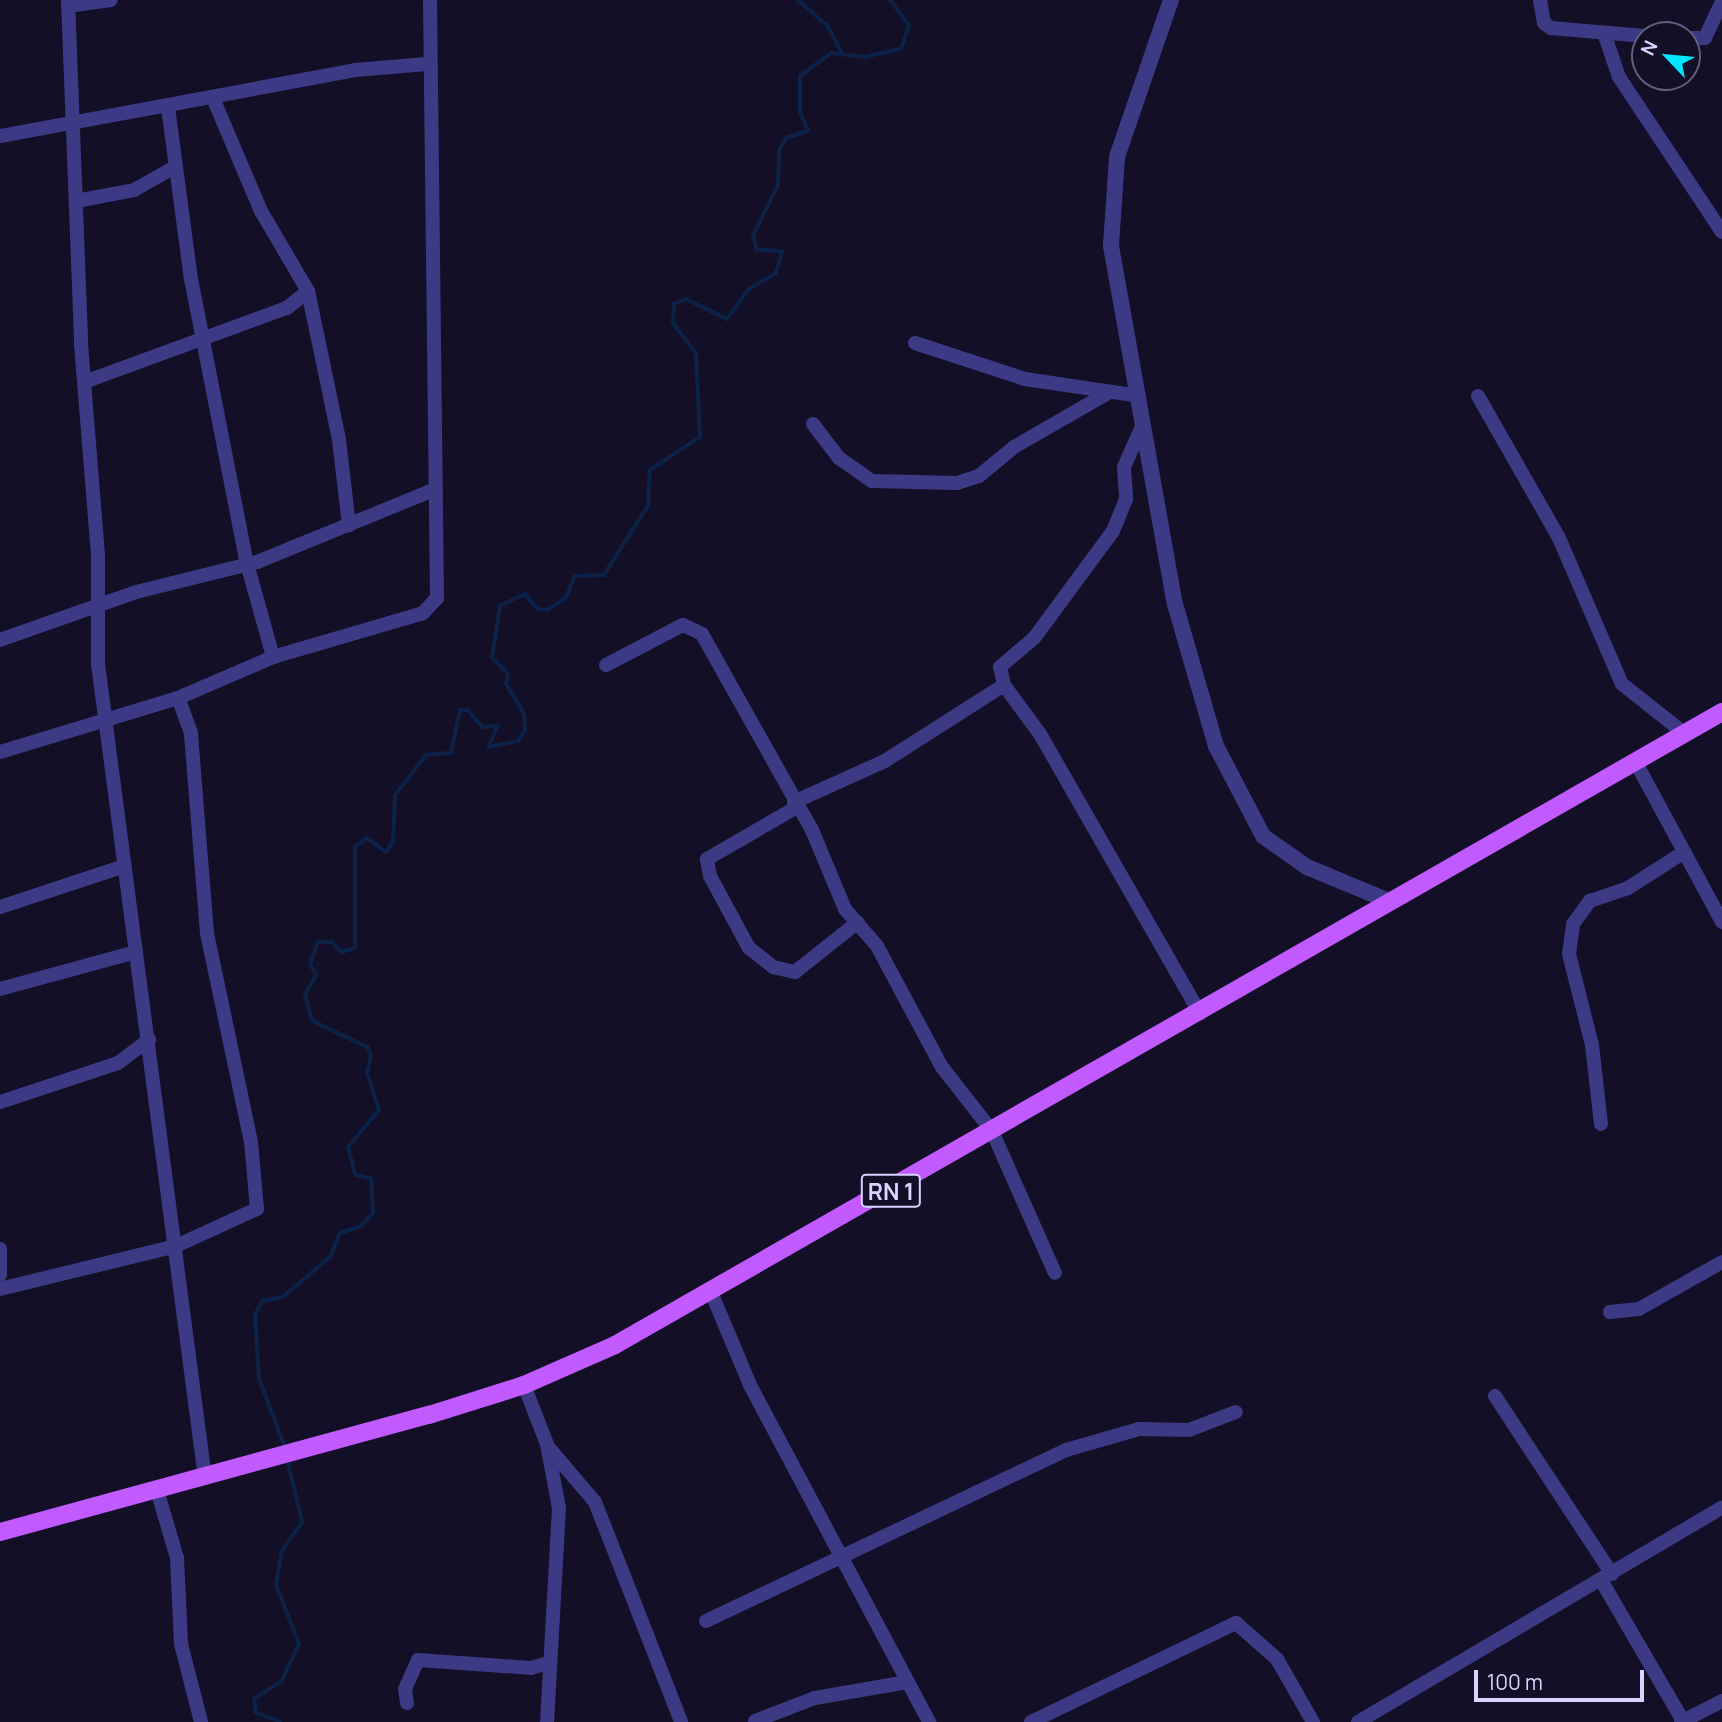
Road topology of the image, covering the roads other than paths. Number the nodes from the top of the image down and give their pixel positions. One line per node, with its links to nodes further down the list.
1 (111, 0): 6 (street)
2 (430, 0): 10 (street)
3 (1171, 0): 23 (street)
4 (1540, 0): 7 (street)
5 (1722, 2): 9 (street)
6 (68, 3): 13 (street)
7 (1604, 33): 8 (street); 17 (street)
8 (1631, 35)
9 (1701, 38)
10 (427, 64): 11 (street); 27 (street)
11 (213, 98): 12 (street); 18 (street)
12 (168, 107): 13 (street); 15 (street)
13 (74, 122): 14 (street); 16 (street)
14 (0, 135)
15 (175, 167): 16 (street); 19 (street)
16 (76, 201): 21 (street)
17 (1722, 232)
18 (308, 291): 19 (street); 28 (street)
19 (204, 336): 21 (street); 29 (street)
20 (915, 343): 22 (street)
21 (87, 381): 30 (street)
22 (1108, 393): 23 (street); 25 (street)
23 (1134, 396): 26 (street)
24 (1478, 396): 38 (street)
25 (813, 424)
26 (1140, 432): 34 (street); 44 (street)
27 (436, 489): 28 (street); 32 (street)
28 (349, 525): 29 (street)
29 (246, 560): 30 (street); 32 (street)
30 (99, 610): 31 (street); 37 (street)
31 (0, 639)
32 (273, 657): 35 (street)
33 (606, 665): 41 (street)
34 (1004, 685): 41 (street); 50 (street)
35 (178, 698): 37 (street); 55 (street)
36 (1722, 712): 38 (main road, RN 1)
37 (105, 719): 39 (street); 43 (street)
38 (1684, 733): 40 (main road, RN 1)
39 (0, 752)
40 (1635, 761): 42 (street); 44 (main road, RN 1)
41 (795, 804): 46 (street); 46 (street)
42 (1684, 852): 47 (street); 53 (street)
43 (122, 867): 45 (street); 48 (street)
44 (1391, 902): 50 (main road, RN 1)
45 (0, 907)
46 (858, 922): 54 (street)
47 (1722, 922)
48 (136, 953): 49 (street); 51 (street)
49 (0, 989)
50 (1200, 1013): 54 (main road, RN 1)
51 (149, 1040): 52 (street); 55 (street)
52 (0, 1102)
53 (1601, 1124)
54 (992, 1130): 58 (street); 61 (main road, RN 1)
55 (177, 1246): 60 (street); 67 (street)
56 (0, 1249): 59 (street)
57 (1722, 1262): 62 (street)
58 (1055, 1273)
59 (0, 1275)
60 (0, 1289)
61 (711, 1292): 63 (main road, RN 1); 71 (street)
62 (1610, 1312)
63 (524, 1385): 66 (street); 67 (main road, RN 1)
64 (1495, 1396): 72 (street)
65 (1236, 1412): 71 (street)
66 (547, 1444): 74 (street); 81 (street)
67 (205, 1478): 68 (main road, RN 1)
68 (157, 1490): 70 (main road, RN 1); 79 (street)
69 (1722, 1508): 72 (street)
70 (0, 1532)
71 (840, 1561): 73 (street); 75 (street)
72 (1606, 1577): 85 (street); 86 (street)
73 (706, 1621)
74 (548, 1663): 77 (street); 80 (street)
75 (908, 1682): 78 (street); 82 (street)
76 (1722, 1702): 86 (street)
77 (407, 1703)
78 (754, 1721)
79 (201, 1722)
80 (547, 1722)
81 (681, 1722)
82 (929, 1722)
83 (1031, 1722): 84 (street)
84 (1313, 1722)
85 (1357, 1722)
86 (1682, 1722)

